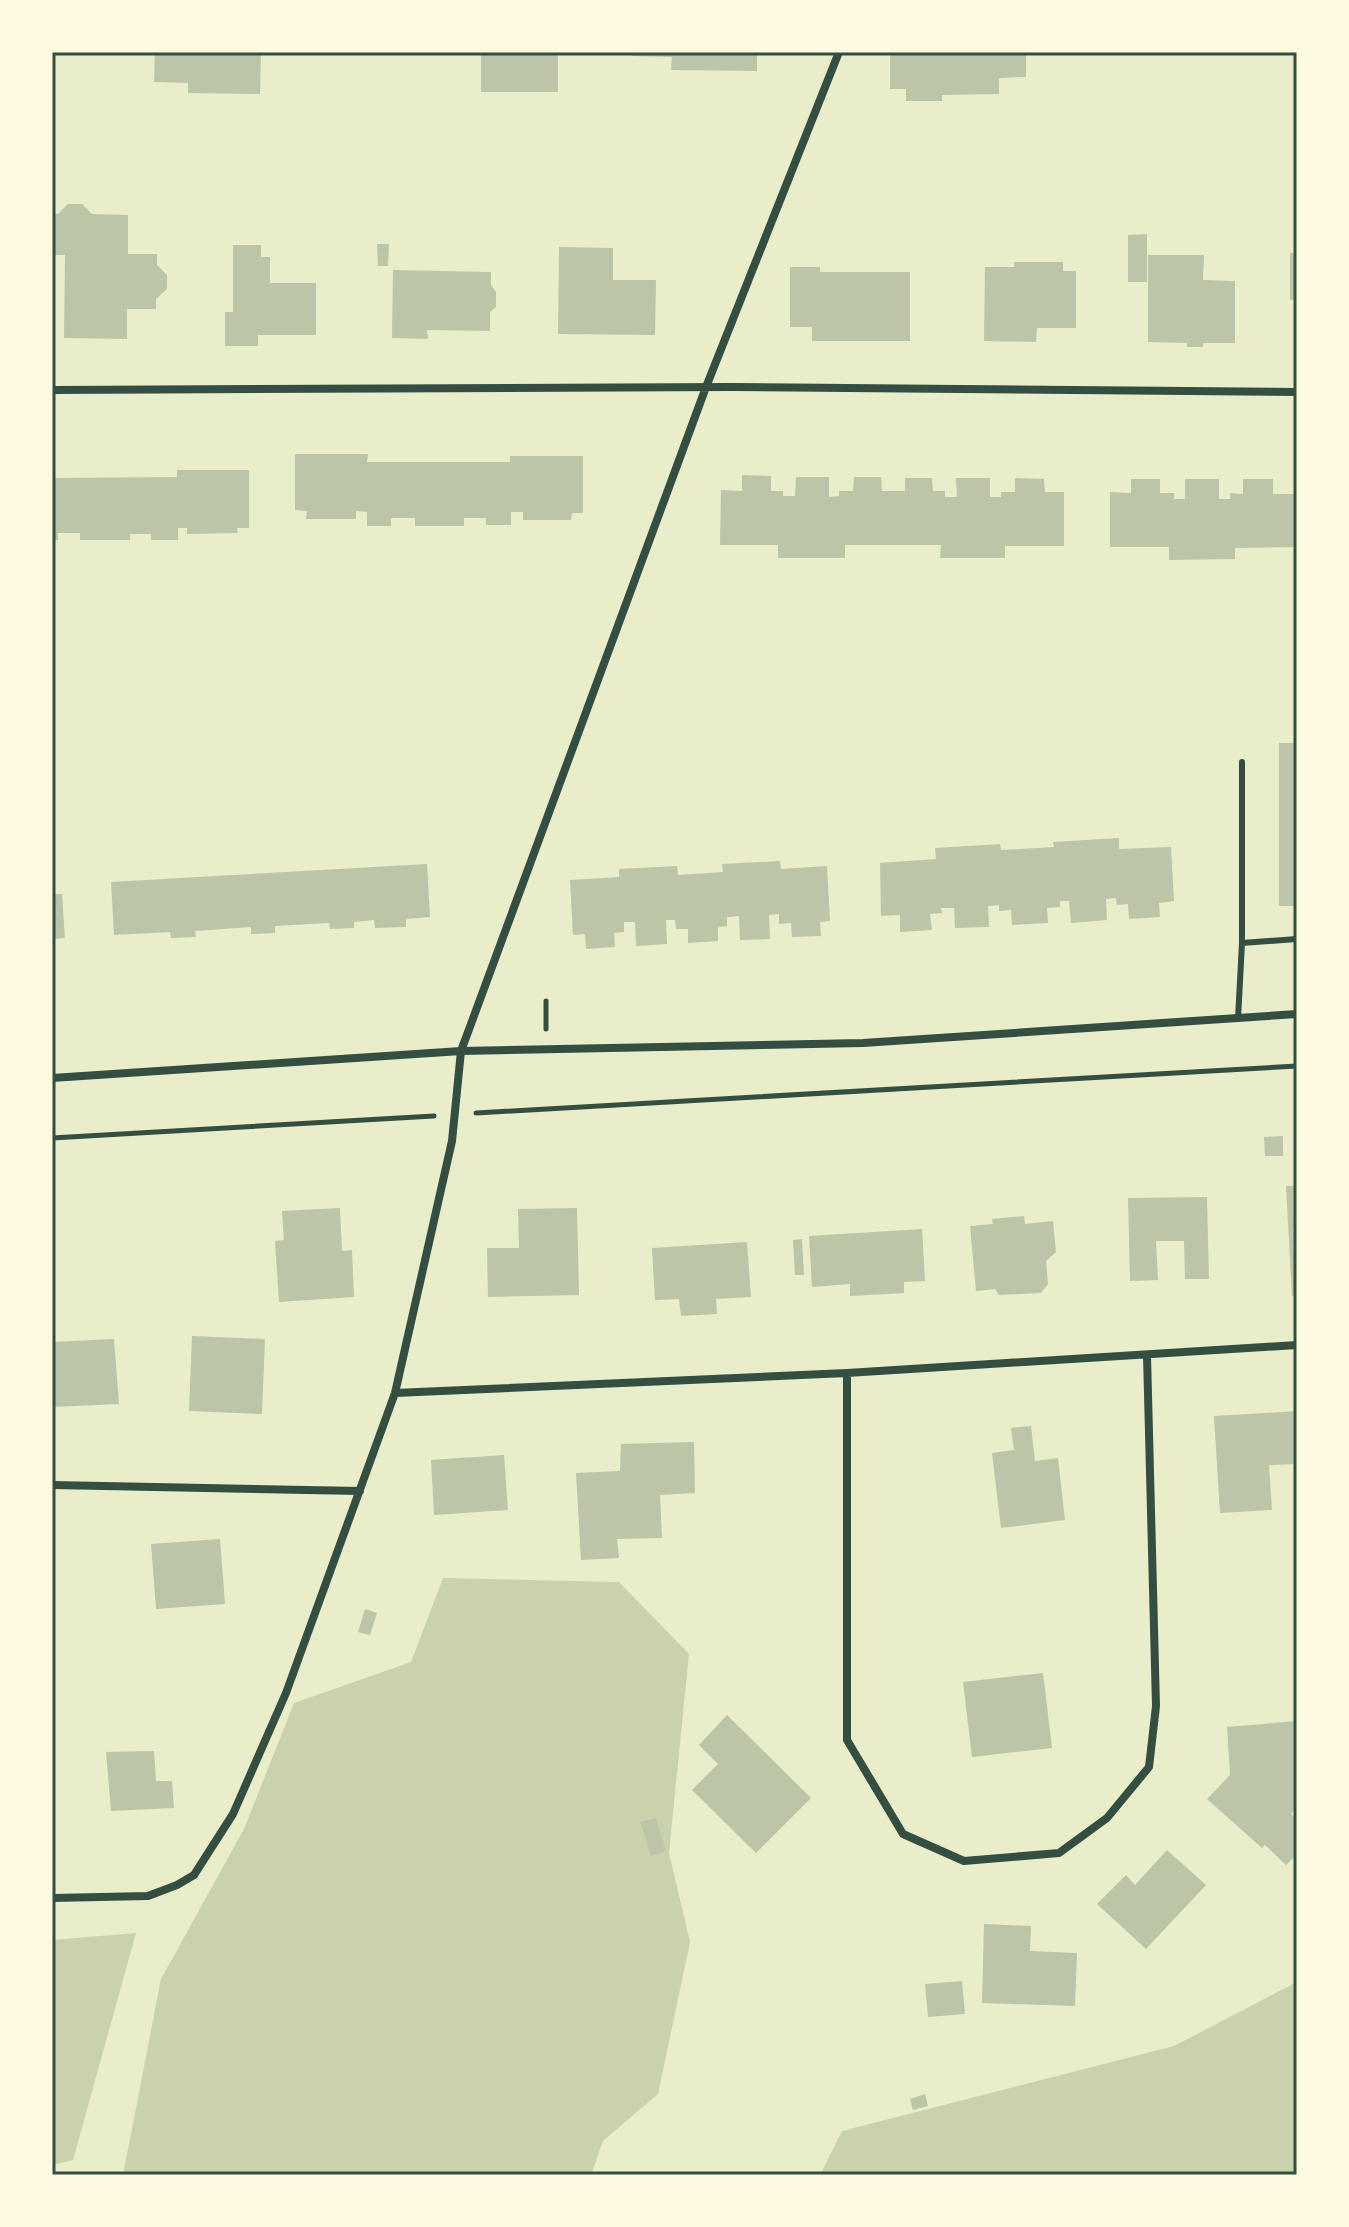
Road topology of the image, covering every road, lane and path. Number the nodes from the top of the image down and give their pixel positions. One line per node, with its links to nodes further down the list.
1 (839, 52): 2 (street)
2 (706, 387): 3 (street); 4 (street); 12 (street)
3 (52, 390)
4 (1297, 392)
5 (1242, 762): 7 (lane)
6 (1297, 939): 7 (lane)
7 (1242, 943): 10 (lane)
8 (546, 1001): 11 (path)
9 (1297, 1014): 10 (street)
10 (1238, 1019): 12 (street)
11 (546, 1034)
12 (461, 1051): 14 (street); 15 (street)
13 (1297, 1066): 15 (path)
14 (52, 1078)
15 (455, 1115): 16 (path); 20 (street)
16 (52, 1138)
17 (1297, 1345): 18 (street)
18 (1147, 1355): 19 (street); 19 (street)
19 (847, 1373): 20 (street)
20 (395, 1393): 22 (street)
21 (52, 1485): 22 (street)
22 (360, 1491): 23 (street)
23 (52, 1898)

